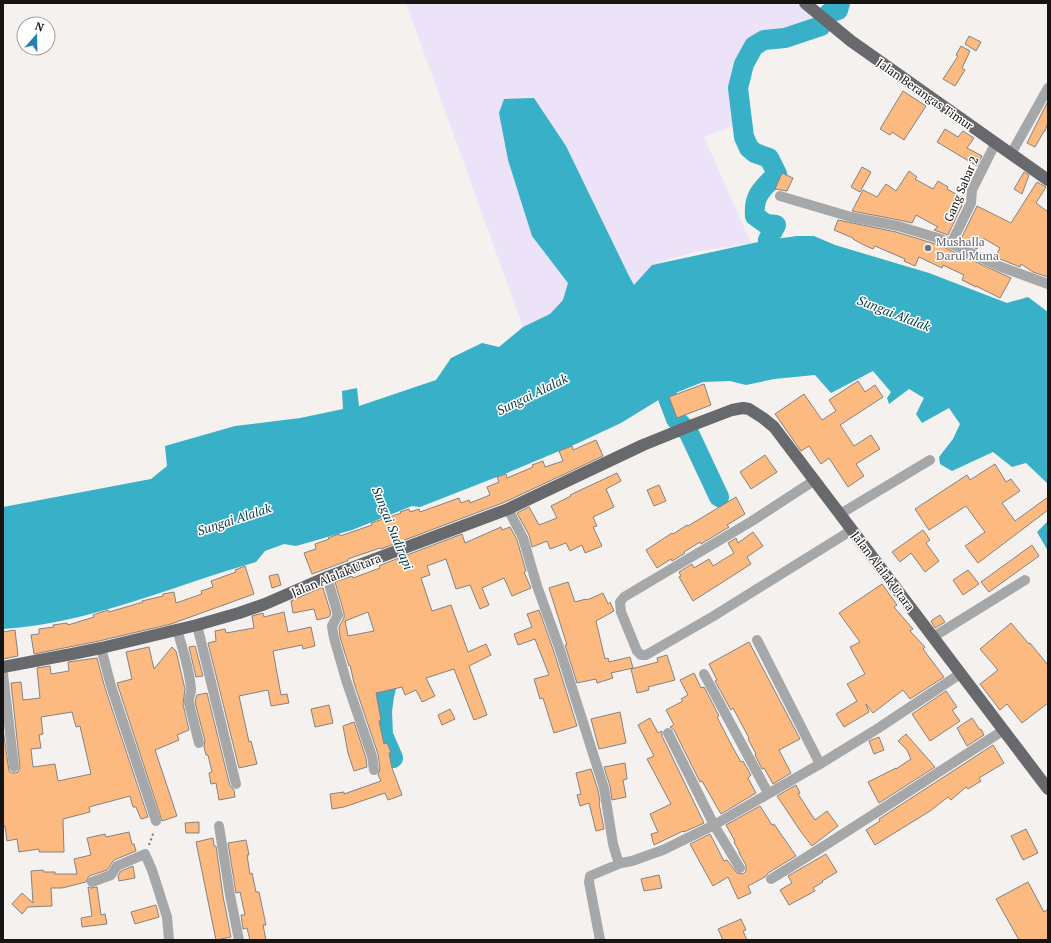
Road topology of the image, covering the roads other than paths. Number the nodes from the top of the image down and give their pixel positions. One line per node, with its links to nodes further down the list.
1 (805, 3): 3 (main road, Jalan Berangas Timur)
2 (1048, 88): 4 (street)
3 (995, 144): 4 (main road, Jalan Berangas Timur); 7 (street, Gang Sabar 2)
4 (1010, 154): 5 (main road, Jalan Berangas Timur)
5 (1048, 180)
6 (780, 196): 7 (street)
7 (951, 244): 8 (street)
8 (1048, 284)
9 (930, 460): 12 (street)
10 (815, 480): 11 (main road, Jalan Alalak Utara); 12 (main road, Jalan Alalak Utara); 13 (street)
11 (508, 509): 14 (main road, Jalan Alalak Utara); 37 (street)
12 (840, 514): 13 (main road, Jalan Alalak Utara)
13 (852, 530): 18 (main road, Jalan Alalak Utara)
14 (328, 577): 16 (main road, Jalan Alalak Utara); 30 (street)
15 (1025, 580): 18 (street)
16 (197, 625): 17 (main road, Jalan Alalak Utara); 31 (street)
17 (177, 630): 20 (main road, Jalan Alalak Utara); 27 (street)
18 (933, 637): 24 (main road, Jalan Alalak Utara)
19 (756, 640): 28 (street)
20 (101, 648): 21 (main road, Jalan Alalak Utara); 34 (street)
21 (3, 666)
22 (3, 674): 29 (street)
23 (704, 674): 33 (street)
24 (960, 674): 25 (main road, Jalan Alalak Utara); 28 (street)
25 (1004, 730): 32 (main road, Jalan Alalak Utara); 39 (street)
26 (668, 733): 35 (street)
27 (199, 743)
28 (820, 764): 33 (street)
29 (14, 767)
30 (374, 770)
31 (236, 784)
32 (1048, 789)
33 (768, 793): 35 (street)
34 (156, 821)
35 (714, 825): 37 (street); 38 (street)
36 (219, 826): 42 (street)
37 (621, 864): 43 (street)
38 (740, 868)
39 (771, 879)
40 (92, 882): 41 (street)
41 (169, 940)
42 (239, 940)
43 (600, 940)

